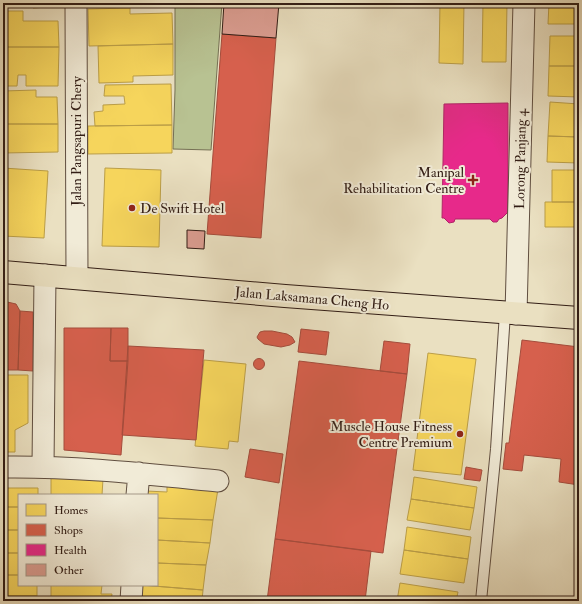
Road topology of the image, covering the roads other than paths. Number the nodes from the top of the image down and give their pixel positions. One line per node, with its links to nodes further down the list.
1 (76, 3): 5 (street, Jalan Pangsapuri Chery)
2 (524, 3): 6 (street, Lorong Panjang 4)
3 (3, 272): 4 (main road, Jalan Laksamana Cheng Ho)
4 (45, 275): 5 (main road, Jalan Laksamana Cheng Ho); 8 (street)
5 (77, 278): 6 (main road, Jalan Laksamana Cheng Ho)
6 (511, 314): 7 (main road, Jalan Laksamana Cheng Ho); 15 (lane)
7 (579, 318)
8 (43, 466): 9 (street); 10 (street)
9 (3, 467)
10 (139, 473): 11 (street); 12 (street)
11 (218, 481)
12 (137, 494)
13 (132, 586): 14 (street)
14 (131, 601)
15 (481, 601)

